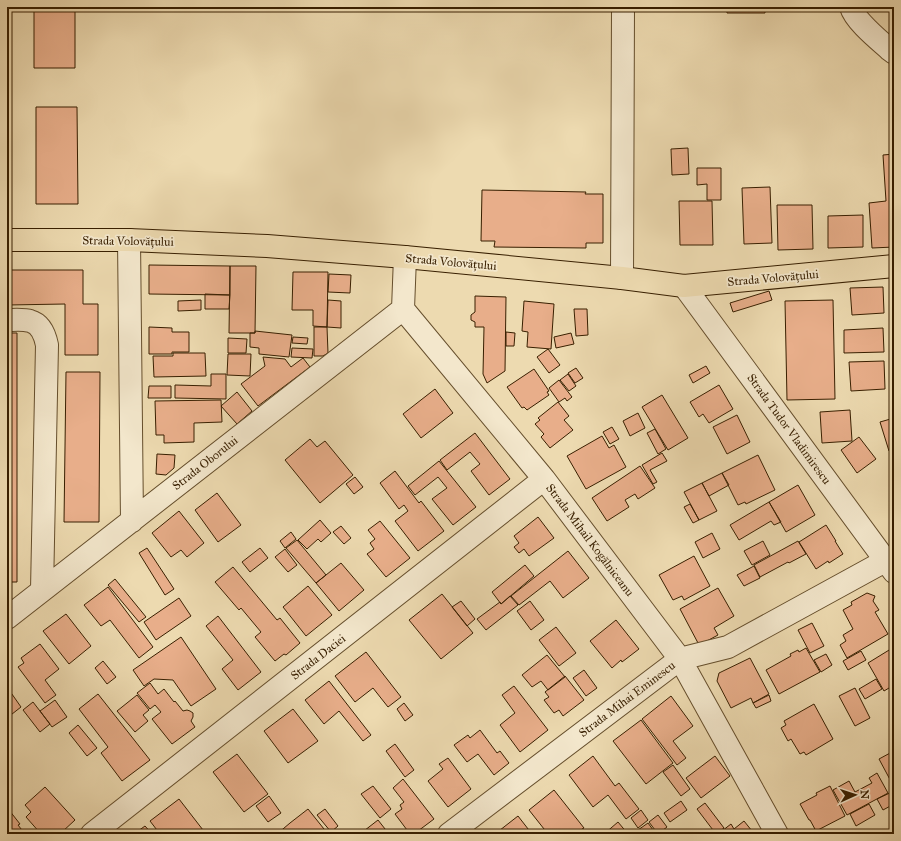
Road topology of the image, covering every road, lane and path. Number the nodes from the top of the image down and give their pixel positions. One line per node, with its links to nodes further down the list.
1 (623, 7): 8 (street)
2 (851, 7): 3 (street)
3 (894, 53)
4 (7, 240): 5 (main road, Strada Volovățului)
5 (129, 240): 6 (main road, Strada Volovățului); 13 (street)
6 (405, 257): 8 (main road, Strada Volovățului); 10 (street)
7 (894, 266): 9 (main road, Strada Volovățului)
8 (622, 278): 9 (main road, Strada Volovățului)
9 (684, 286): 14 (street, Strada Tudor Vladimirescu)
10 (403, 310): 12 (street, Strada Mihail Kogălniceanu); 13 (street, Strada Oborului)
11 (7, 320): 15 (street)
12 (544, 479): 17 (street, Strada Mihail Kogălniceanu); 18 (street, Strada Daciei)
13 (132, 520): 15 (street, Strada Oborului)
14 (890, 566): 17 (street, Strada Mihai Eminescu)
15 (42, 590): 16 (street, Strada Oborului)
16 (7, 618)
17 (680, 659): 19 (street, Strada Mihai Eminescu); 20 (street, Strada Mihail Kogălniceanu)
18 (92, 834)
19 (449, 834)
20 (777, 834)

